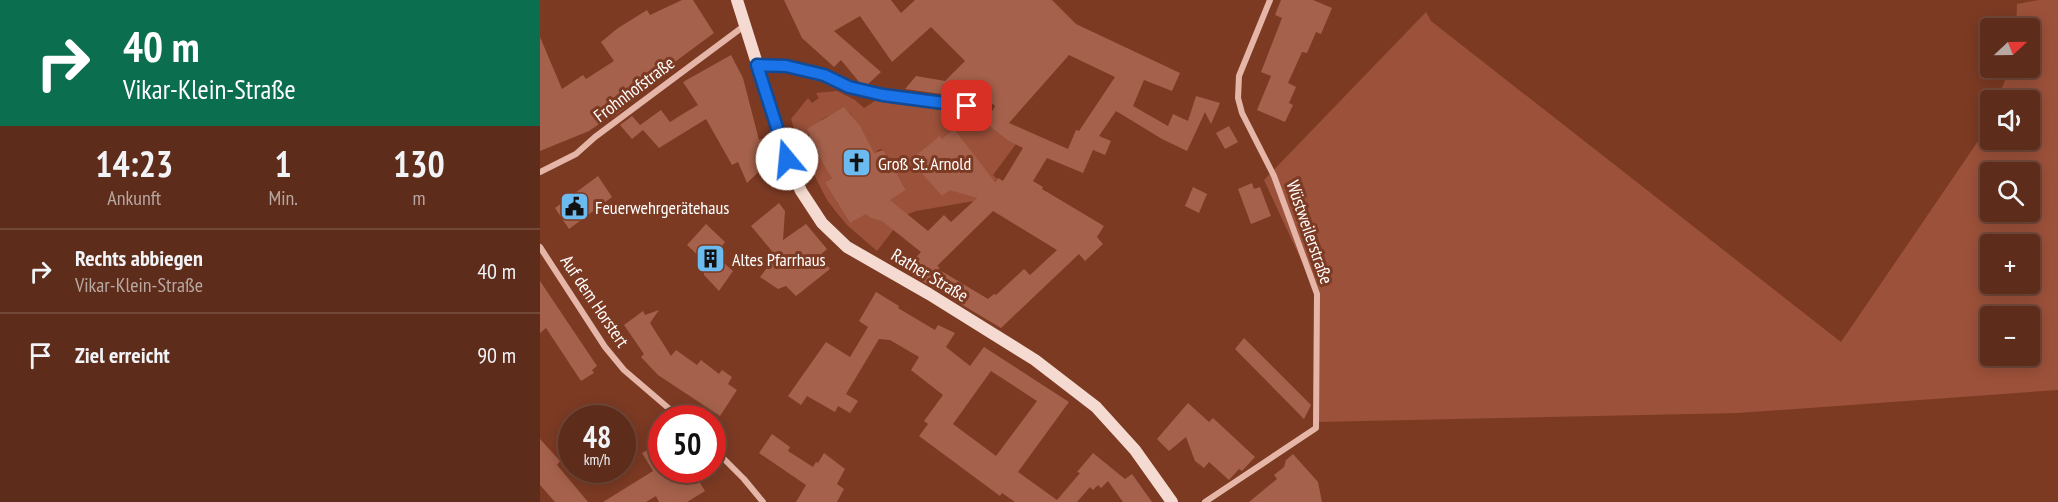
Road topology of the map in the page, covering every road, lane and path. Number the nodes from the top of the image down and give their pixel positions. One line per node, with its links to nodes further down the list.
1 (737, 0): 3 (main road, Rather Straße)
2 (1269, 0): 12 (street, Wüstweilerstraße)
3 (744, 26): 4 (main road, Rather Straße); 6 (street, Frohnhofstraße)
4 (757, 65): 5 (street); 11 (main road, Rather Straße)
5 (988, 109)
6 (540, 172)
7 (540, 247): 8 (street, Auf dem Horstert)
8 (665, 405)
9 (726, 461): 10 (street)
10 (762, 502)
11 (1172, 502)
12 (1205, 502)

